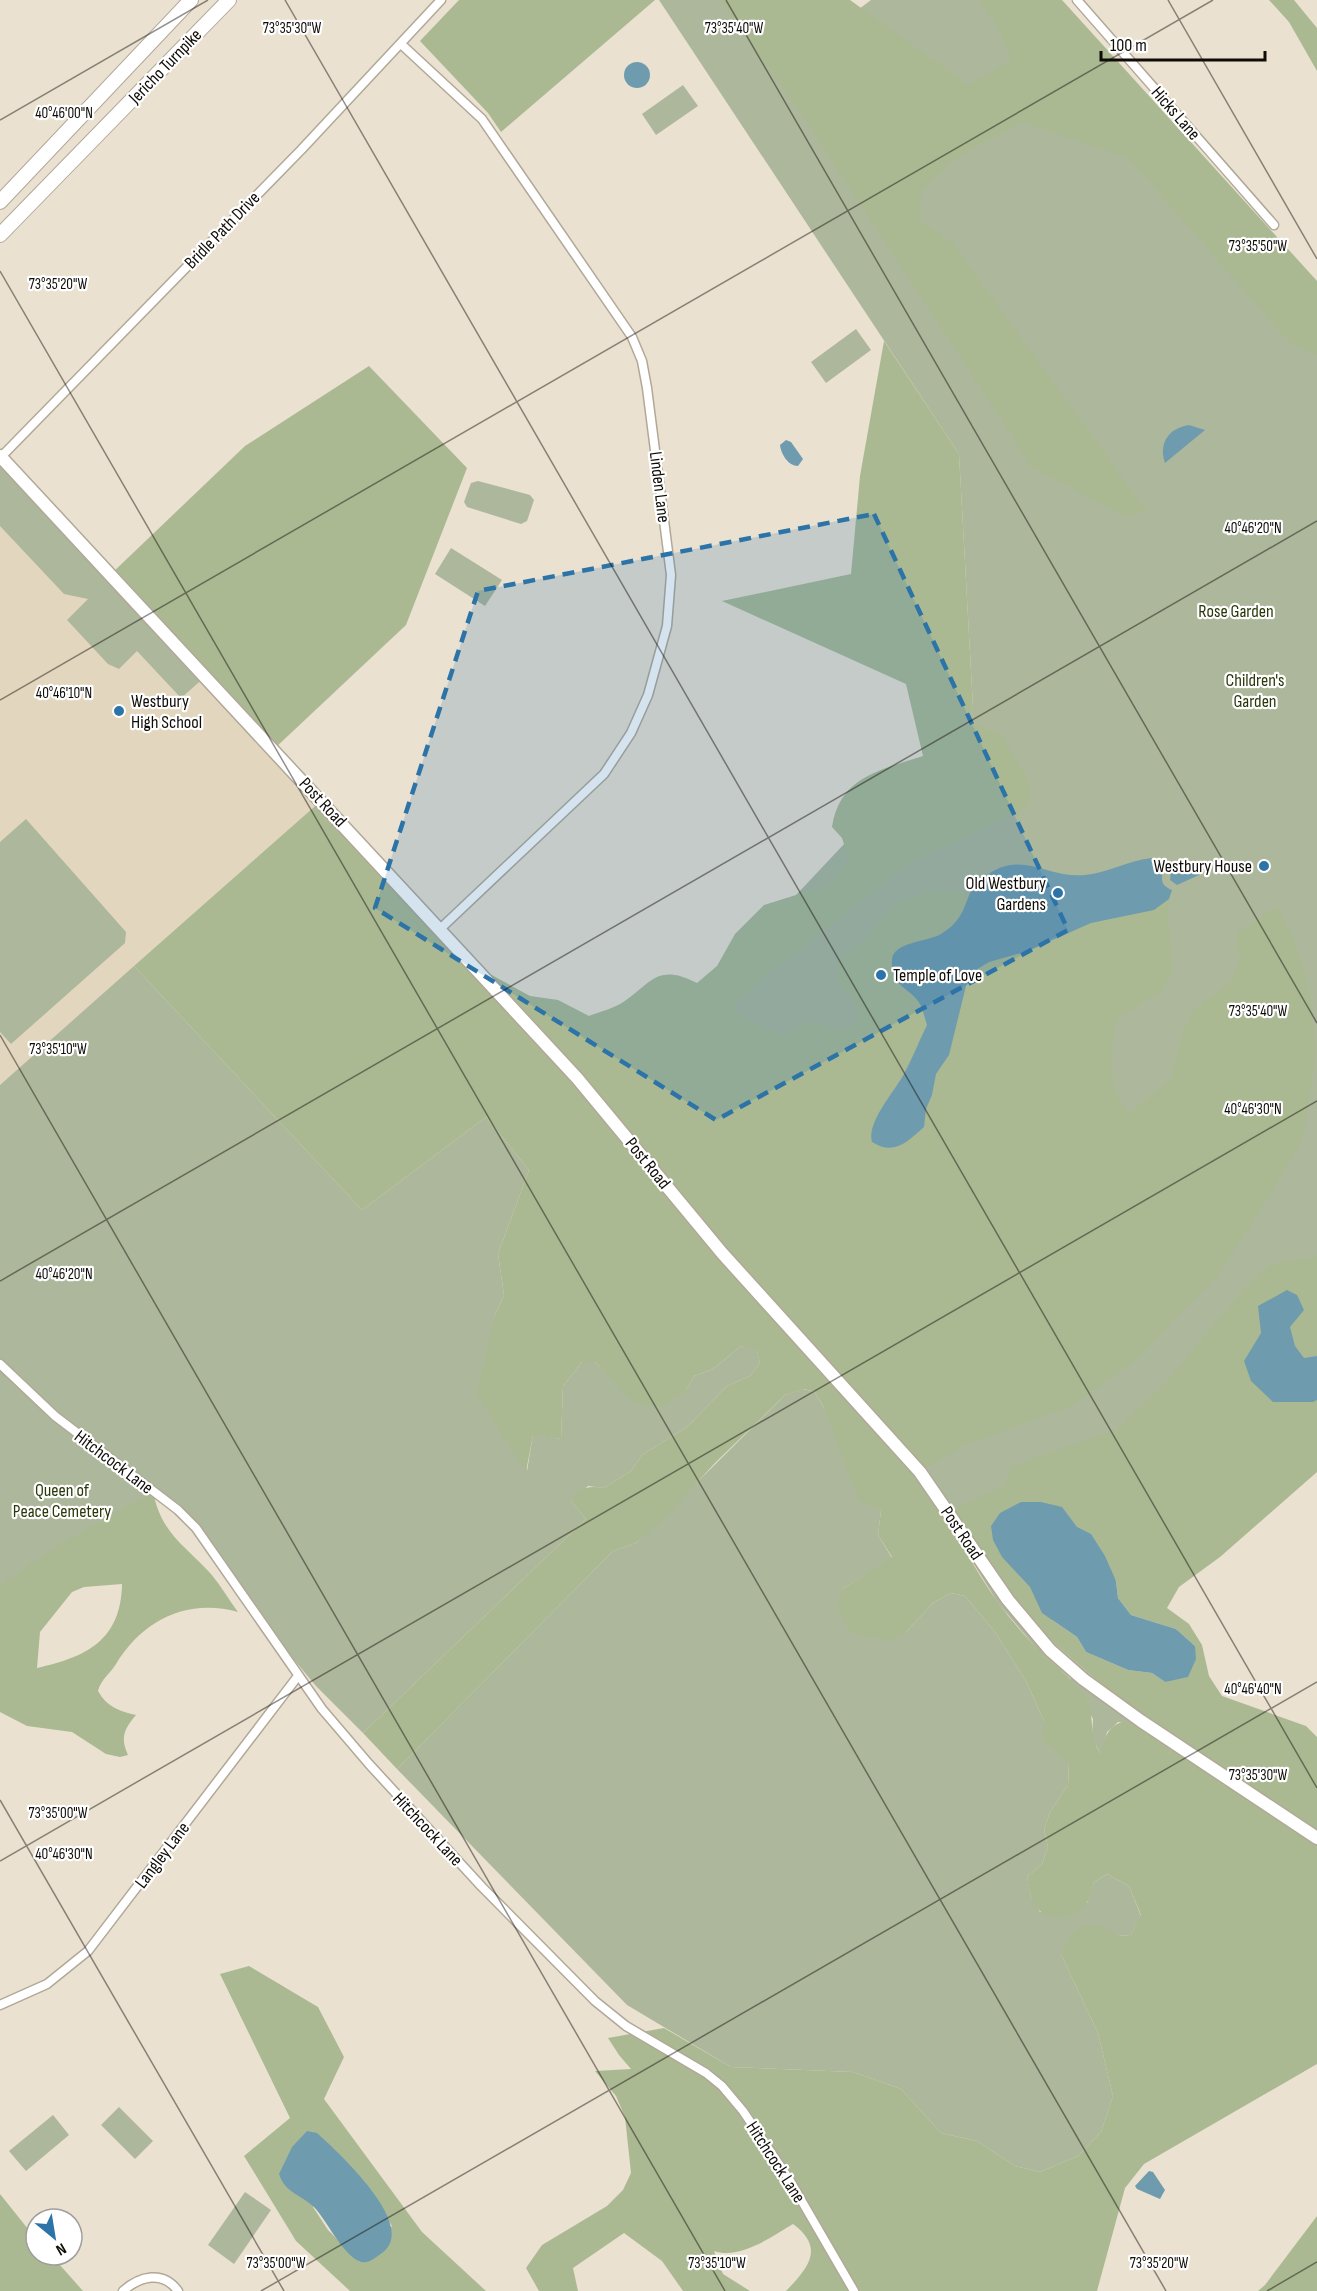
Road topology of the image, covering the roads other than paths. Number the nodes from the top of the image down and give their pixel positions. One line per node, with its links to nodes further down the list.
1 (191, 0): 6 (main road, Jericho Turnpike)
2 (229, 0): 8 (main road, Jericho Turnpike)
3 (441, 0): 5 (street, Bridle Path Drive)
4 (1077, 0): 7 (street, Hicks Lane)
5 (401, 44): 9 (street, Bridle Path Drive); 10 (street, Linden Lane)
6 (0, 202)
7 (1274, 225)
8 (0, 235)
9 (0, 456): 10 (main road, Post Road)
10 (440, 929): 13 (main road, Post Road)
11 (0, 1364): 12 (street, Hitchcock Lane)
12 (298, 1676): 14 (street, Langley Lane); 17 (street, Hitchcock Lane)
13 (1317, 1838)
14 (0, 2005)
15 (123, 2291): 16 (street)
16 (178, 2291)
17 (854, 2291)

